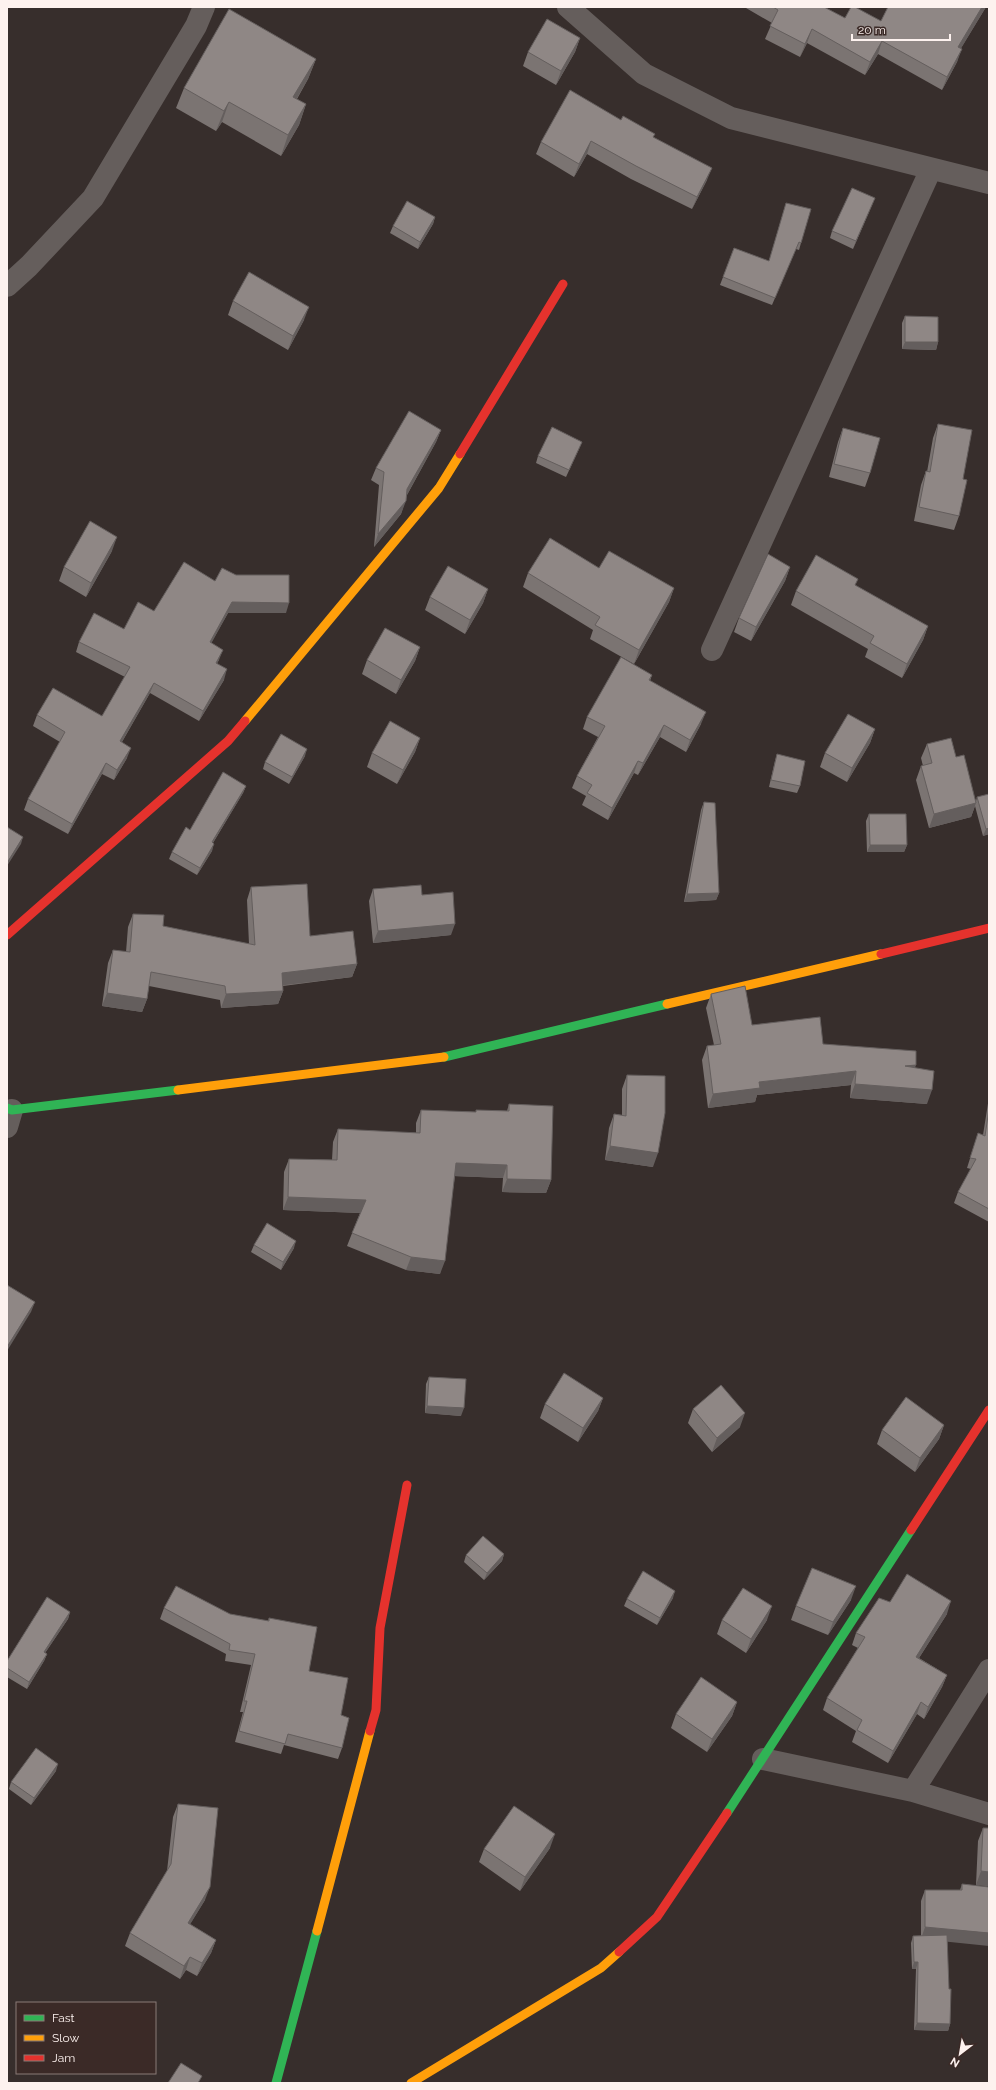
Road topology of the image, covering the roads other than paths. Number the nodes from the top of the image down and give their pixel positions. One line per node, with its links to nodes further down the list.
1 (204, 7): 6 (street)
2 (568, 7): 3 (street)
3 (931, 169): 4 (street); 7 (street)
4 (989, 183)
5 (563, 284): 9 (main road)
6 (7, 286)
7 (712, 650)
8 (989, 928): 10 (main road)
9 (7, 935)
10 (9, 1115)
11 (989, 1410): 14 (main road)
12 (407, 1486): 17 (main road)
13 (989, 1670): 15 (street)
14 (763, 1759): 15 (street); 18 (main road)
15 (912, 1791): 16 (street)
16 (989, 1814)
17 (276, 2083)
18 (411, 2083)

